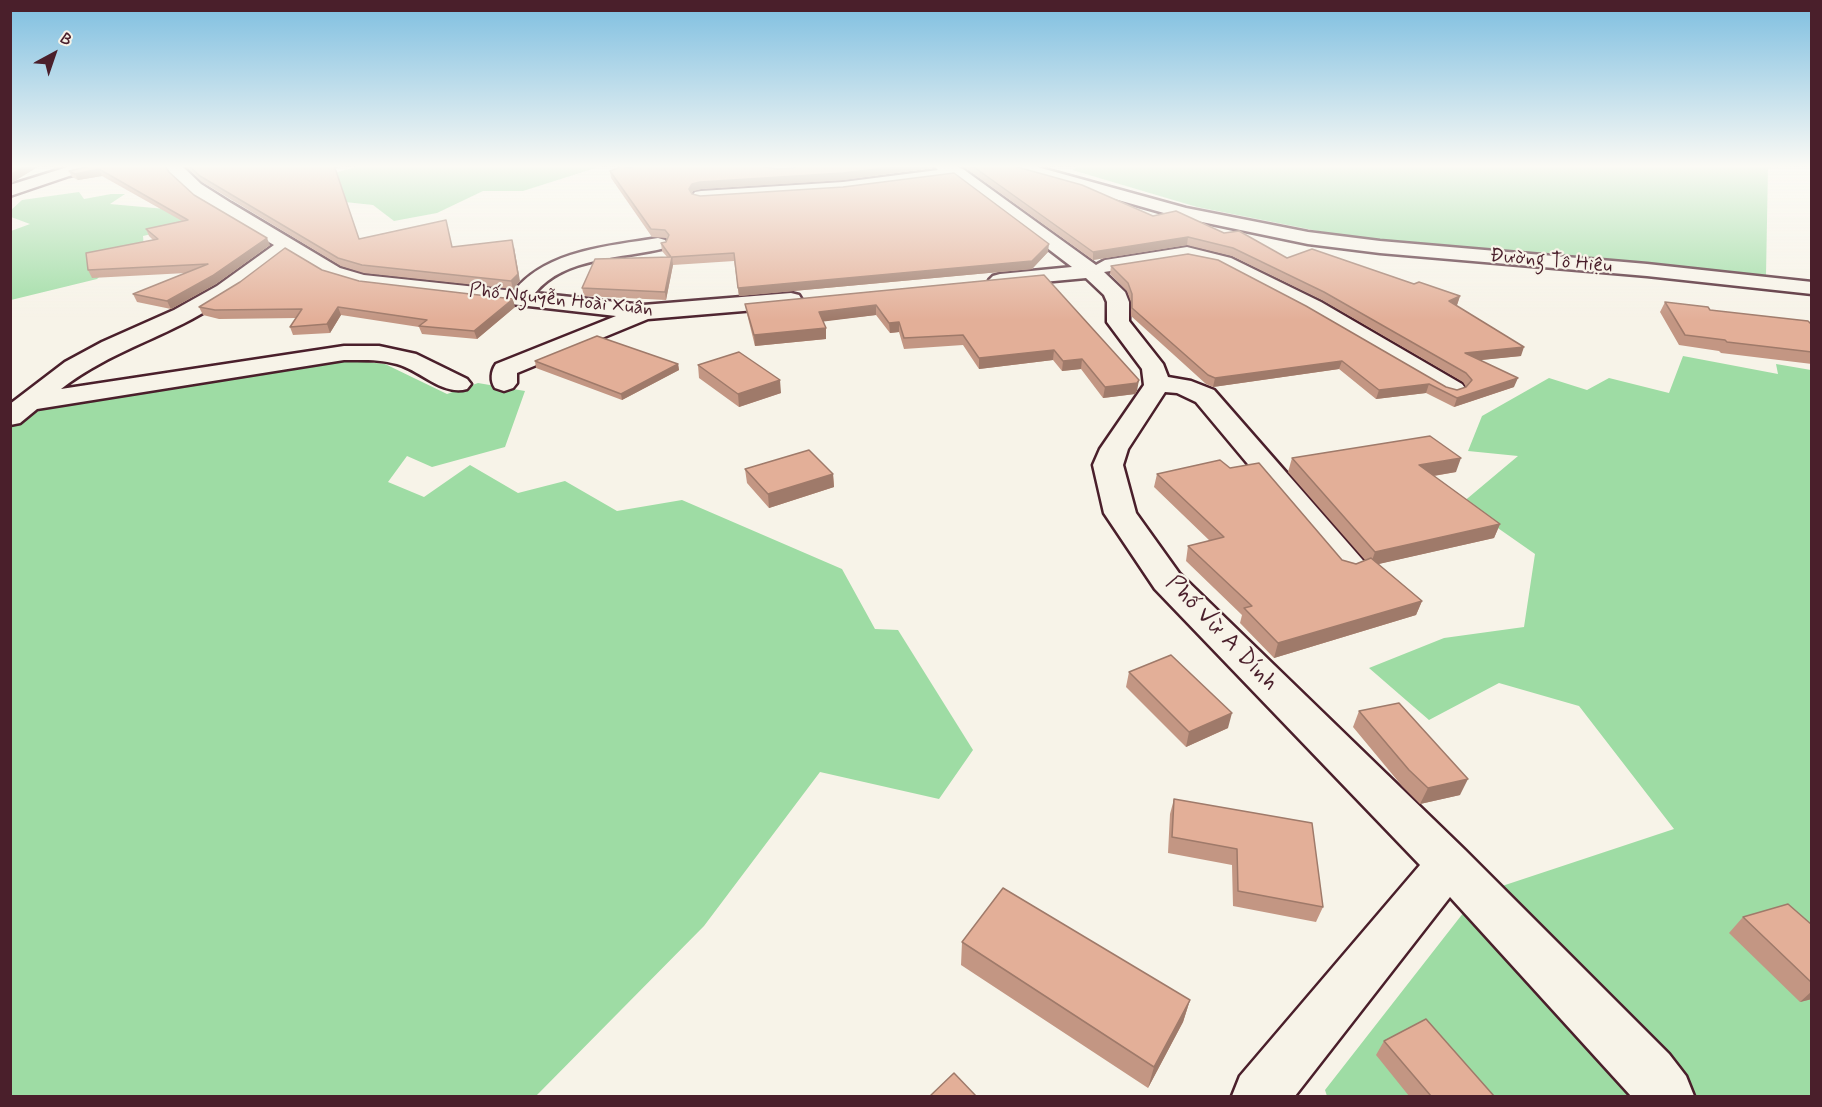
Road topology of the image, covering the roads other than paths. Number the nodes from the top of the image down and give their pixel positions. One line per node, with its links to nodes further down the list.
1 (242, 217): 4 (main road, Phố Nguyễn Hoài Xuân)
2 (1016, 217): 6 (main road)
3 (1202, 217): 8 (main road, Đường Tô Hiệu)
4 (287, 244): 9 (main road, Phố Nguyễn Hoài Xuân); 16 (main road)
5 (658, 244): 9 (main road)
6 (1090, 270): 7 (main road); 14 (main road); 15 (main road)
7 (985, 282)
8 (1812, 288)
9 (520, 298): 11 (main road, Phố Nguyễn Hoài Xuân)
10 (807, 299): 11 (main road, Phố Nguyễn Hoài Xuân)
11 (643, 312): 12 (main road)
12 (504, 383)
13 (458, 384): 16 (main road)
14 (1157, 385): 18 (main road); 19 (main road, Phố Vừ A Dính)
15 (1453, 389)
16 (27, 400): 17 (main road)
17 (10, 417)
18 (1351, 566)
19 (1449, 864): 20 (main road); 21 (main road, Phố Vừ A Dính)
20 (1260, 1096)
21 (1666, 1096)

